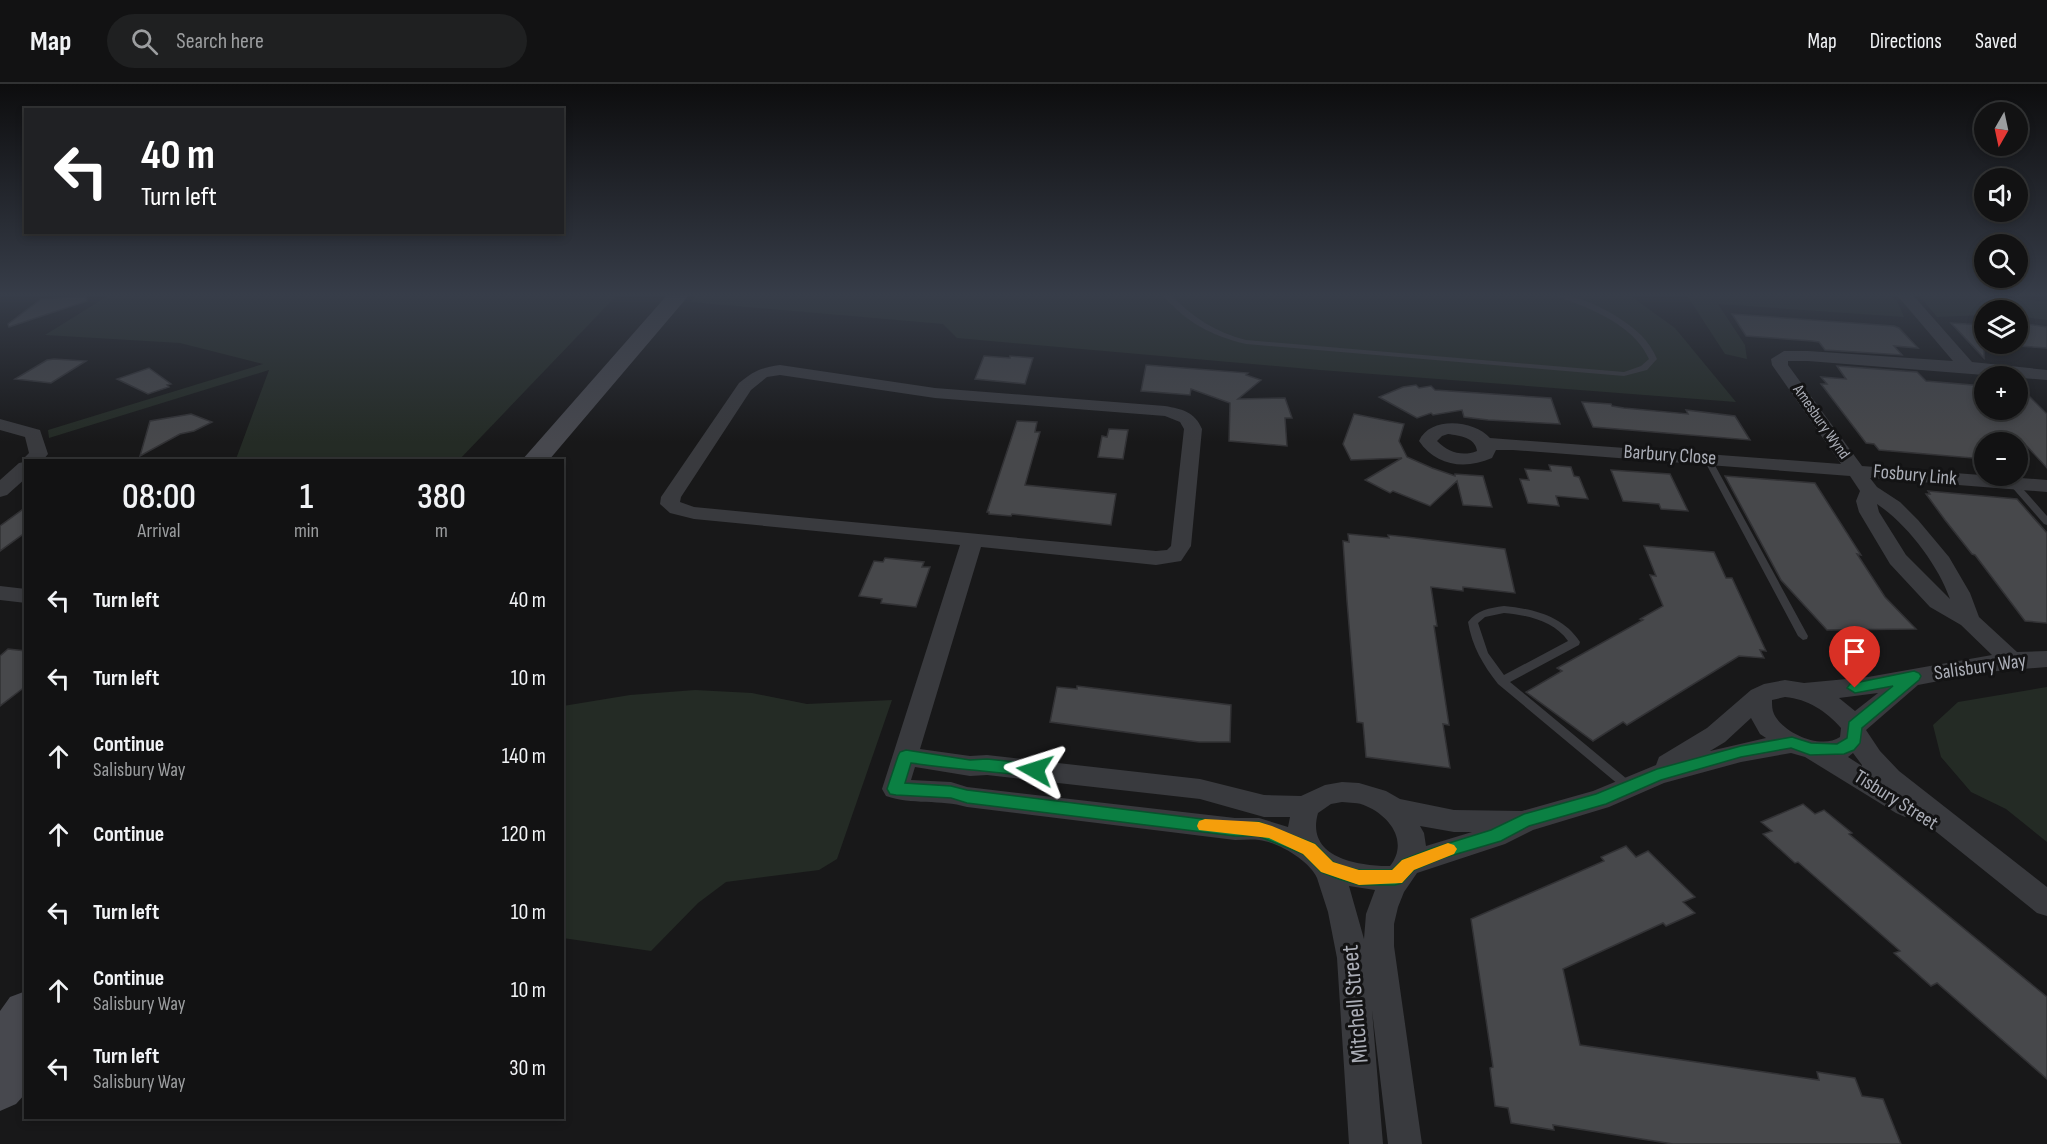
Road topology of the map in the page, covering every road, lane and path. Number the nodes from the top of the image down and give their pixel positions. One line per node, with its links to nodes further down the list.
1 (637, 343): 15 (street)
2 (1263, 343): 3 (lane)
3 (1645, 343)
4 (1944, 343): 7 (street)
5 (2047, 358): 6 (street)
6 (2027, 366)
7 (1967, 367): 8 (street, Amesbury Wynd); 17 (street, Amesbury Wynd)
8 (1974, 368)
9 (2028, 372): 10 (street, Amesbury Wynd)
10 (2047, 375)
11 (0, 424): 14 (street)
12 (1486, 444): 13 (street, Barbury Close)
13 (1707, 458): 17 (street, Barbury Close); 29 (lane)
14 (33, 459)
15 (536, 459)
16 (24, 469): 22 (street)
17 (1855, 470): 18 (street, Fosbury Link); 23 (street, Amesbury Wynd)
18 (1974, 480)
19 (2028, 484): 21 (street, Fosbury Link)
20 (2016, 486): 24 (lane)
21 (2047, 486)
22 (0, 491)
23 (1870, 491): 28 (street, Amesbury Wynd); 28 (street, Amesbury Wynd)
24 (2047, 522)
25 (972, 541): 25 (street); 38 (street)
26 (0, 593): 27 (street)
27 (24, 596)
28 (1969, 620): 30 (street, Amesbury Wynd)
29 (1803, 636)
30 (2010, 659): 31 (street, Salisbury Way); 32 (street, Salisbury Way)
31 (2047, 659)
32 (1914, 676): 34 (street, Salisbury Way); 36 (street, Salisbury Way)
33 (1502, 681): 33 (lane); 40 (lane)
34 (1794, 689): 35 (street, Salisbury Way); 36 (street, Tisbury Street)
35 (1760, 696): 37 (street, Tisbury Street); 39 (street)
36 (1855, 730): 37 (street, Salisbury Way); 44 (street, Tisbury Street)
37 (1801, 746): 39 (street); 44 (street, Tisbury Street)
38 (906, 756): 41 (street); 45 (street)
39 (1657, 775): 40 (street)
40 (1629, 787): 43 (street)
41 (1308, 807): 42 (street); 45 (street)
42 (1390, 807): 43 (street); 46 (street)
43 (1524, 821): 46 (street)
44 (1980, 853): 47 (street, Tisbury Street)
45 (1318, 858): 46 (street); 54 (street, Mitchell Street)
46 (1402, 871): 55 (street, Mitchell Street)
47 (2047, 904)
48 (24, 996): 50 (street)
49 (24, 1014): 51 (street)
50 (0, 1023)
51 (0, 1049)
52 (24, 1060): 53 (street)
53 (0, 1088)
54 (1366, 1144)
55 (1406, 1144)

